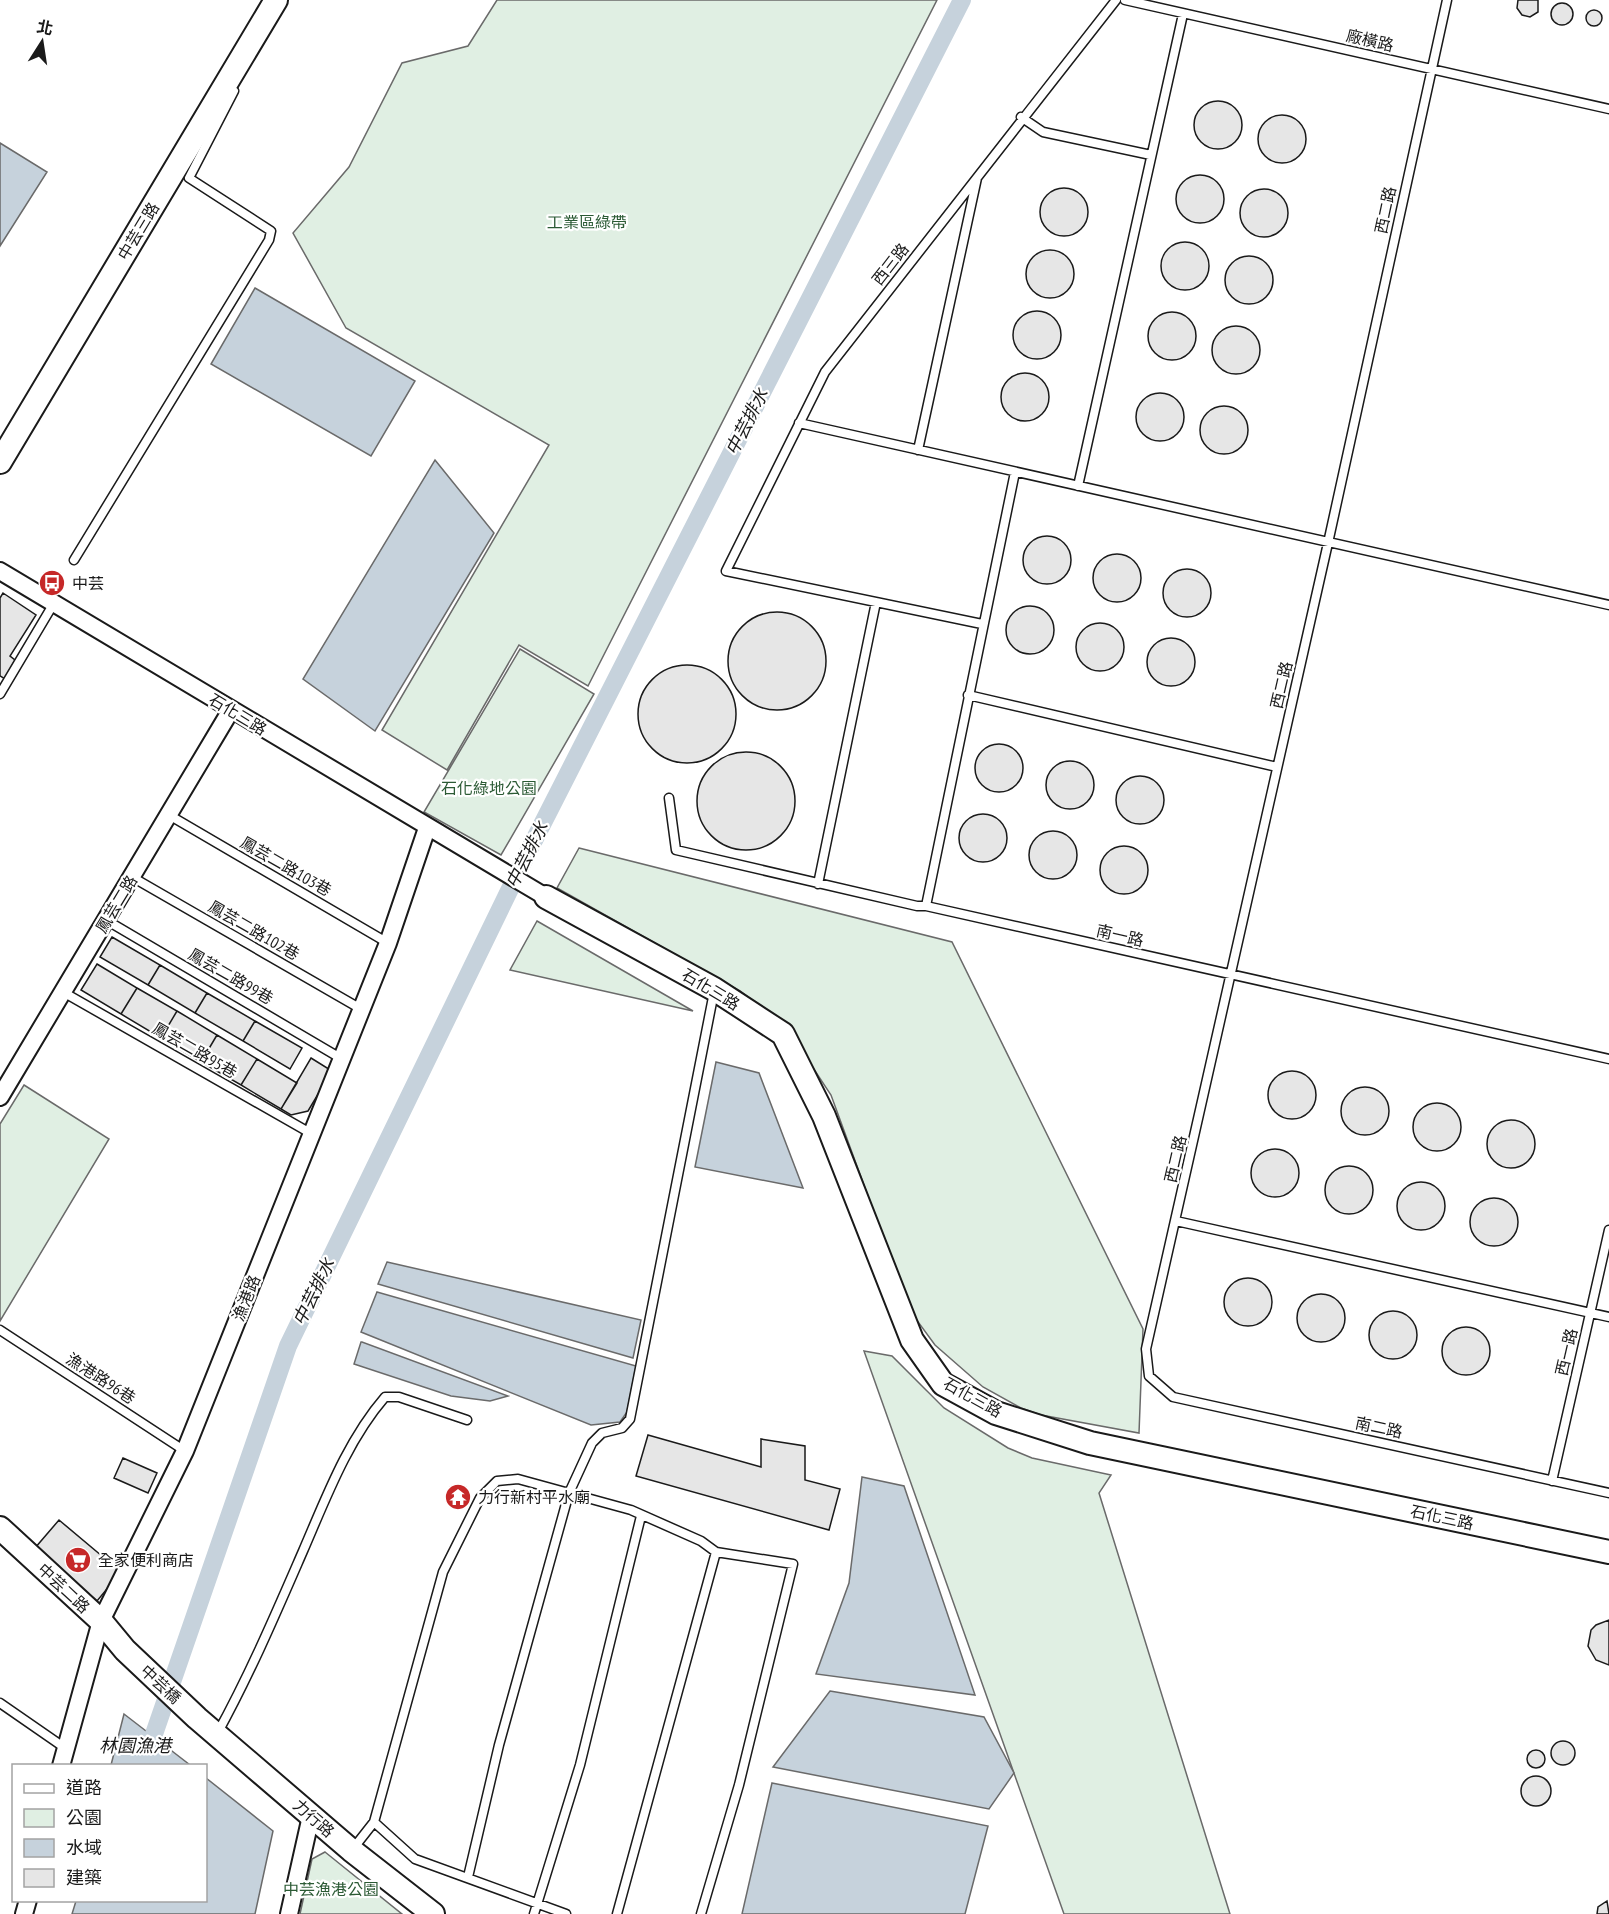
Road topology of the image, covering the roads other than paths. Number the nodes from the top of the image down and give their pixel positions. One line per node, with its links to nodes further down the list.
1 (276, 0): 14 (street, 中芸三路)
2 (281, 0): 18 (lane)
3 (1116, 0): 9 (lane, 西三路)
4 (1125, 0): 6 (lane, 廠橫路)
5 (1447, 0): 7 (lane, 西二路)
6 (1183, 14): 7 (lane, 廠橫路); 10 (lane)
7 (1431, 69): 8 (lane, 廠橫路); 17 (lane, 西二路)
8 (1609, 109)
9 (1022, 117): 10 (lane); 11 (lane, 西三路)
10 (1151, 155): 16 (lane)
11 (977, 176): 12 (lane, 西三路); 13 (lane)
12 (799, 423): 13 (lane); 20 (lane, 西三路)
13 (918, 450): 15 (lane)
14 (0, 462)
15 (1015, 472): 16 (lane); 23 (lane)
16 (1078, 486): 17 (lane)
17 (1328, 543): 22 (lane); 27 (lane, 西二路)
18 (74, 560)
19 (0, 571): 21 (street, 石化三路)
20 (876, 602): 23 (lane); 32 (lane)
21 (54, 603): 24 (lane); 26 (street, 石化三路)
22 (1609, 605)
23 (982, 624): 25 (lane)
24 (0, 694)
25 (968, 695): 27 (lane); 34 (lane)
26 (231, 710): 29 (street, 鳳芸二路); 30 (street, 石化三路)
27 (1277, 767): 37 (lane, 西二路)
28 (669, 798): 32 (lane, 南一路)
29 (169, 815): 31 (street, 鳳芸二路); 36 (lane, 鳳芸二路103巷)
30 (427, 828): 33 (street, 石化三路); 36 (street, 漁港路)
31 (132, 877): 35 (street, 鳳芸二路); 40 (lane, 鳳芸二路102巷)
32 (818, 884): 34 (lane, 南一路)
33 (546, 897): 38 (street, 石化三路)
34 (926, 906): 37 (lane, 南一路)
35 (106, 920): 39 (street, 鳳芸二路); 41 (lane, 鳳芸二路99巷)
36 (387, 943): 40 (street, 漁港路)
37 (1231, 975): 42 (lane, 南一路); 45 (lane, 西二路)
38 (714, 989): 54 (lane); 59 (street, 石化三路)
39 (63, 992): 43 (street, 鳳芸二路); 44 (lane, 鳳芸二路95巷)
40 (361, 1009): 41 (street, 漁港路)
41 (342, 1059): 44 (street, 漁港路)
42 (1609, 1059)
43 (0, 1097)
44 (312, 1134): 52 (street, 漁港路)
45 (1176, 1221): 47 (lane); 50 (lane, 西二路)
46 (1609, 1230): 47 (lane, 西一路)
47 (1590, 1313): 48 (lane); 53 (lane, 西一路)
48 (1609, 1317)
49 (0, 1330): 52 (lane, 漁港路96巷)
50 (1149, 1376): 53 (lane, 南二路)
51 (467, 1420): 64 (lane)
52 (185, 1451): 60 (street, 漁港路)
53 (1552, 1480): 55 (lane, 南二路)
54 (569, 1493): 56 (lane); 68 (lane); 70 (lane)
55 (1609, 1493)
56 (641, 1516): 58 (lane); 71 (lane)
57 (0, 1528): 60 (street, 中芸二路)
58 (717, 1552): 76 (lane); 77 (lane)
59 (1609, 1552)
60 (100, 1621): 61 (street, 中芸二路); 65 (street, 漁港路)
61 (125, 1650): 63 (street, 中芸橋)
62 (0, 1703): 65 (lane)
63 (197, 1718): 64 (street, 力行路)
64 (217, 1734): 67 (street, 力行路)
65 (64, 1748): 66 (street, 漁港路)
66 (61, 1764)
67 (311, 1815): 69 (street, 力行路); 72 (street)
68 (374, 1822): 69 (lane); 70 (lane)
69 (351, 1850): 73 (street, 力行路)
70 (468, 1877): 71 (lane)
71 (536, 1904): 74 (lane); 75 (lane)
72 (289, 1914)
73 (433, 1914)
74 (534, 1914)
75 (566, 1914)
76 (617, 1914)
77 (701, 1914)

